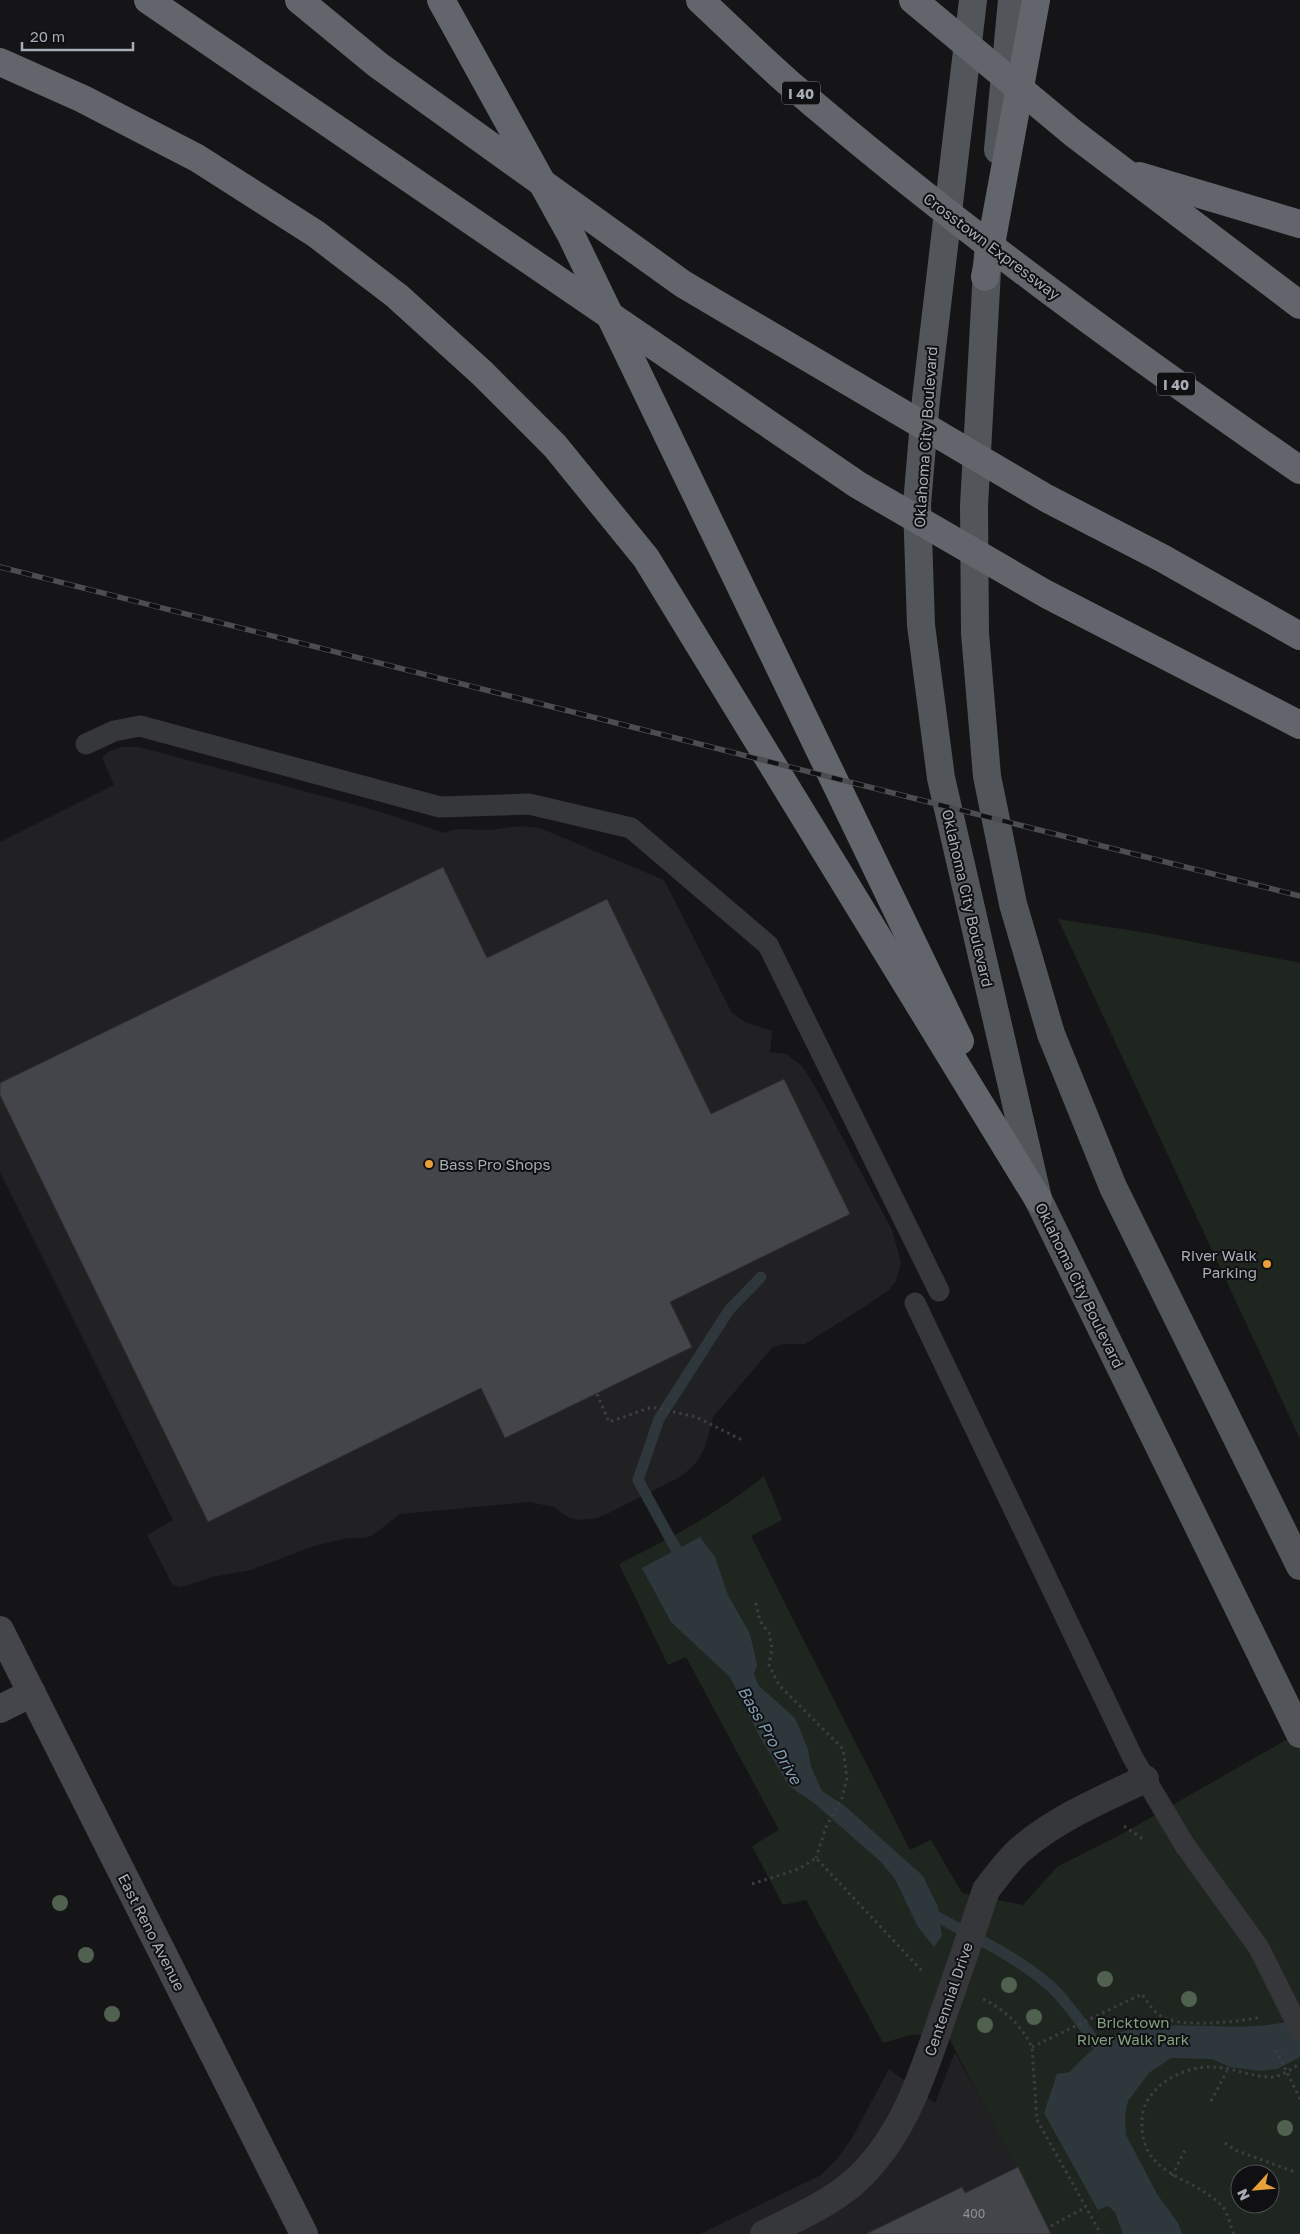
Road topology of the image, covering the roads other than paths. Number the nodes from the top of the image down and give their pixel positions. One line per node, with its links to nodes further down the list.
1 (148, 0): 16 (highway)
2 (299, 0): 15 (highway)
3 (441, 0): 18 (highway)
4 (700, 0): 14 (highway, Crosstown Expressway / I 40)
5 (913, 0): 10 (highway)
6 (973, 0): 18 (main road, Oklahoma City Boulevard)
7 (1012, 0): 12 (main road)
8 (1036, 0): 12 (highway)
9 (0, 62): 18 (highway)
10 (1123, 172): 11 (highway); 13 (highway)
11 (1300, 224)
12 (985, 277): 21 (main road)
13 (1300, 305)
14 (1300, 470)
15 (1300, 636)
16 (1300, 725)
17 (86, 744): 19 (lane)
18 (1038, 1199): 25 (main road, Oklahoma City Boulevard)
19 (939, 1291)
20 (915, 1303): 26 (lane)
21 (1300, 1566)
22 (0, 1630): 23 (main road, East Reno Avenue)
23 (32, 1693): 24 (main road); 28 (main road, East Reno Avenue)
24 (0, 1709)
25 (1300, 1734)
26 (1145, 1779): 27 (lane); 29 (street, Centennial Drive)
27 (1300, 2030)
28 (304, 2234)
29 (764, 2234)

